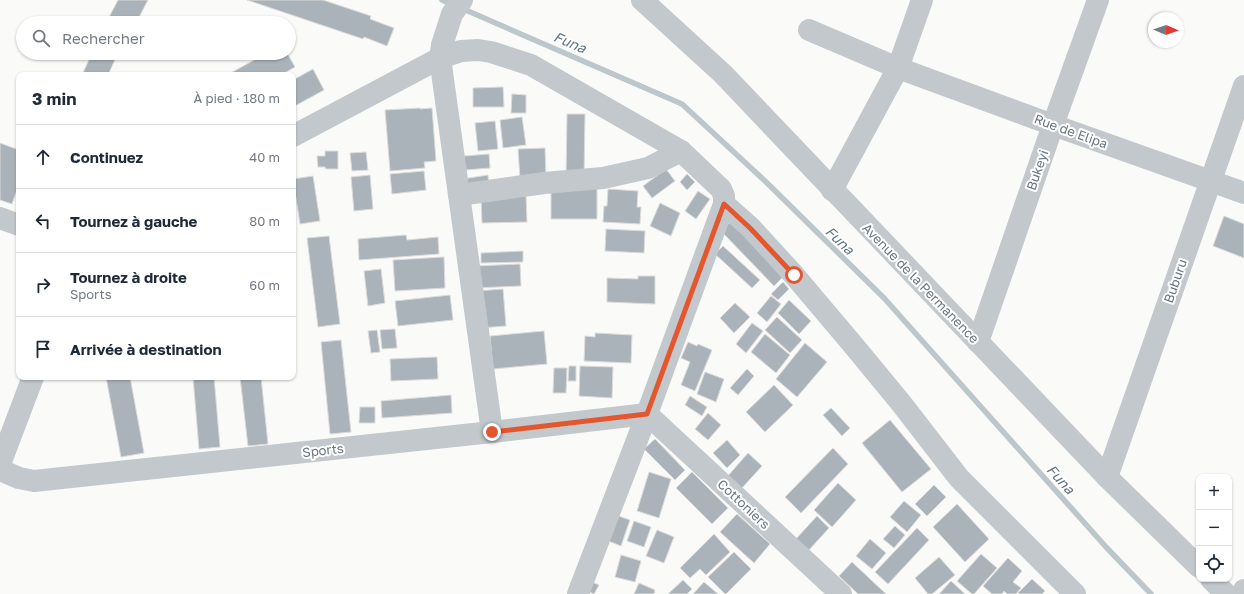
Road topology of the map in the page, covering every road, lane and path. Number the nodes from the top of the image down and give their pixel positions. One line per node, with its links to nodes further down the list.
1 (642, 0): 13 (street, Avenue de la Permanence)
2 (922, 0): 7 (street)
3 (1098, 0): 9 (street, Bukeyi)
4 (457, 7): 6 (street)
5 (810, 30): 7 (street, Rue de Elipa)
6 (440, 58): 10 (street); 11 (street); 15 (street)
7 (898, 68): 9 (street, Rue de Elipa); 13 (street)
8 (1244, 86): 12 (street, Buburu)
9 (1053, 125): 12 (street, Rue de Elipa); 19 (street, Bukeyi)
10 (296, 134)
11 (681, 151): 15 (street); 16 (street)
12 (1210, 180): 14 (street, Rue de Elipa); 25 (street, Buburu)
13 (832, 190): 19 (street, Avenue de la Permanence)
14 (1244, 193)
15 (459, 195): 22 (street)
16 (724, 204): 21 (street); 31 (street)
17 (0, 218): 18 (street)
18 (16, 224)
19 (978, 342): 25 (street, Avenue de la Permanence)
20 (32, 380): 23 (street)
21 (647, 414): 22 (street, Sports); 29 (street); 30 (street, Cottoniers)
22 (492, 432): 24 (street, Sports)
23 (0, 464)
24 (0, 470)
25 (1107, 477): 26 (street, Avenue de la Permanence)
26 (1196, 564)
27 (1214, 582): 32 (street)
28 (1244, 590): 33 (street)
29 (578, 594)
30 (841, 594)
31 (1075, 594)
32 (1226, 594)
33 (1242, 594)

